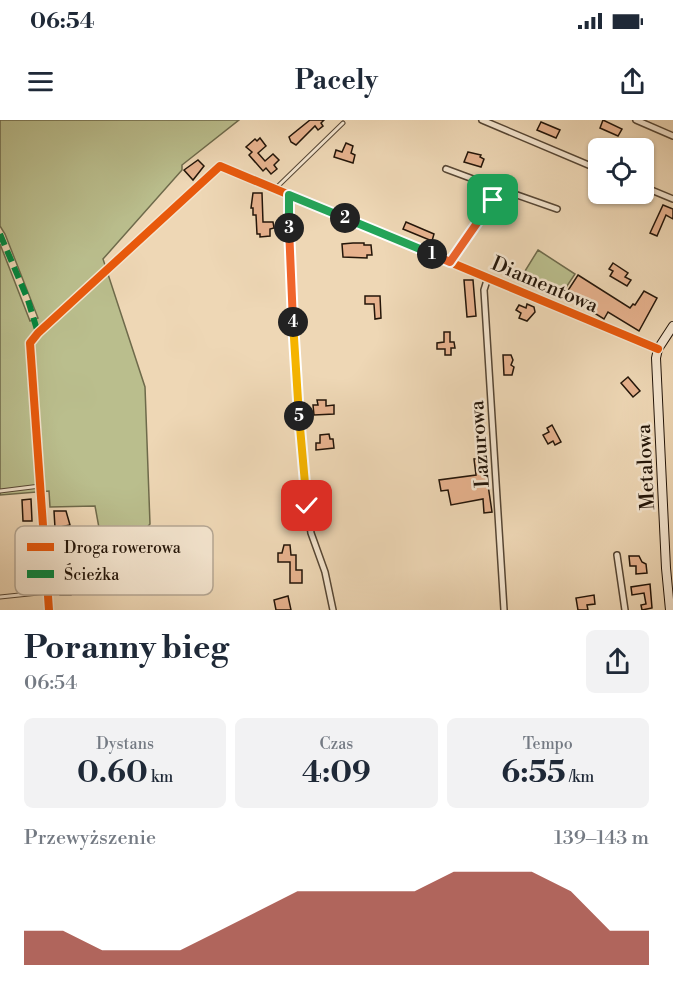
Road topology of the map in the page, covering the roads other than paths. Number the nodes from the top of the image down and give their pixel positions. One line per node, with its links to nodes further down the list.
1 (482, 120): 5 (street)
2 (636, 120): 4 (street)
3 (343, 123): 7 (lane)
4 (673, 136)
5 (588, 164)
6 (446, 169): 8 (street)
7 (275, 189): 10 (street, Diamentowa); 17 (street, Diamentowa)
8 (501, 189): 12 (street); 13 (street)
9 (654, 191): 11 (street)
10 (289, 195): 13 (street, Diamentowa); 25 (street)
11 (673, 200)
12 (557, 209)
13 (450, 262): 14 (street, Diamentowa)
14 (488, 278): 16 (street, Diamentowa); 26 (street, Lazurowa)
15 (673, 326): 16 (street)
16 (658, 349): 28 (street, Metalowa)
17 (40, 486): 18 (lane); 19 (street)
18 (0, 491)
19 (43, 526)
20 (617, 555): 27 (street)
21 (19, 595): 23 (lane)
22 (48, 595): 24 (street)
23 (0, 597)
24 (49, 610)
25 (333, 610)
26 (504, 610)
27 (625, 610)
28 (670, 610)

